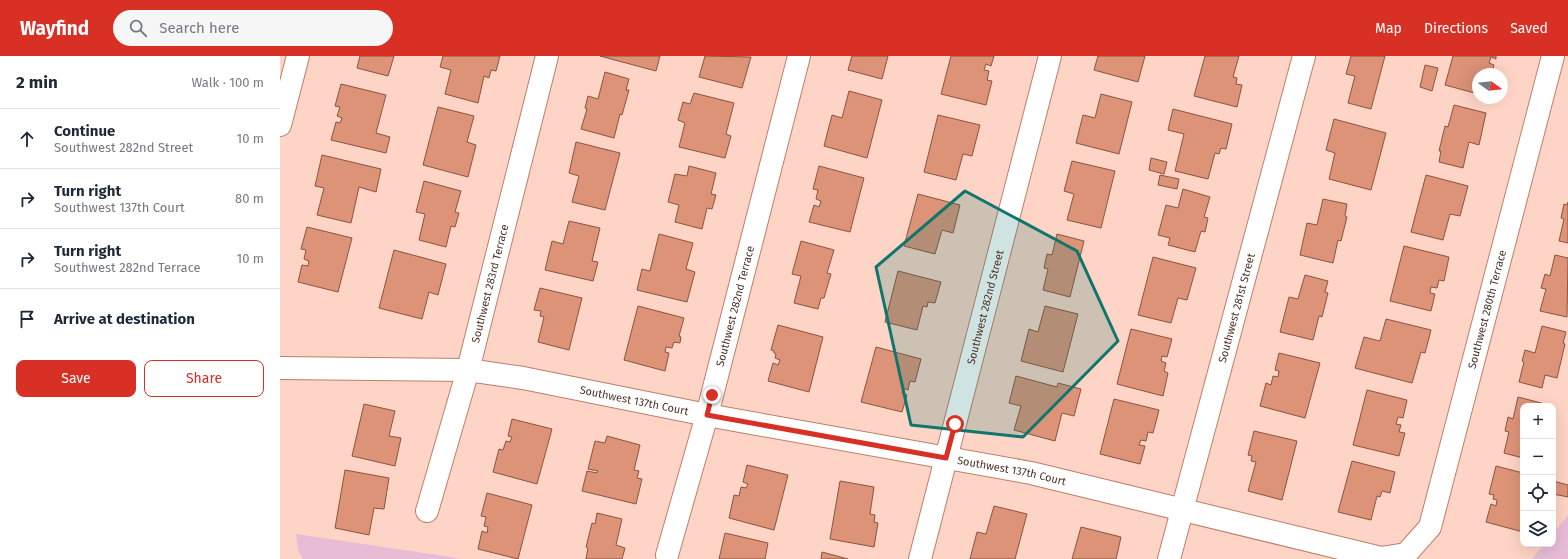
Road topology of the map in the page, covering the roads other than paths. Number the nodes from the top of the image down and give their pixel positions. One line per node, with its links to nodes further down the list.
1 (298, 56): 7 (street)
2 (547, 56): 9 (street, Southwest 283rd Terrace)
3 (799, 56): 10 (street, Southwest 282nd Terrace)
4 (1050, 56): 11 (street, Southwest 282nd Street)
5 (1304, 56): 12 (street, Southwest 281st Street)
6 (1553, 56): 14 (street, Southwest 280th Terrace)
7 (280, 125)
8 (280, 368): 9 (street, Southwest 137th Court)
9 (468, 370): 10 (street, Southwest 137th Court); 13 (street, Southwest 283rd Terrace)
10 (707, 415): 11 (street, Southwest 137th Court); 15 (street, Southwest 282nd Terrace)
11 (946, 458): 12 (street, Southwest 137th Court); 16 (street, Southwest 282nd Street)
12 (1183, 509): 14 (street, Southwest 137th Court); 17 (street, Southwest 281st Street)
13 (427, 511)
14 (1406, 554)
15 (667, 555)
16 (920, 559)
17 (1169, 559)

